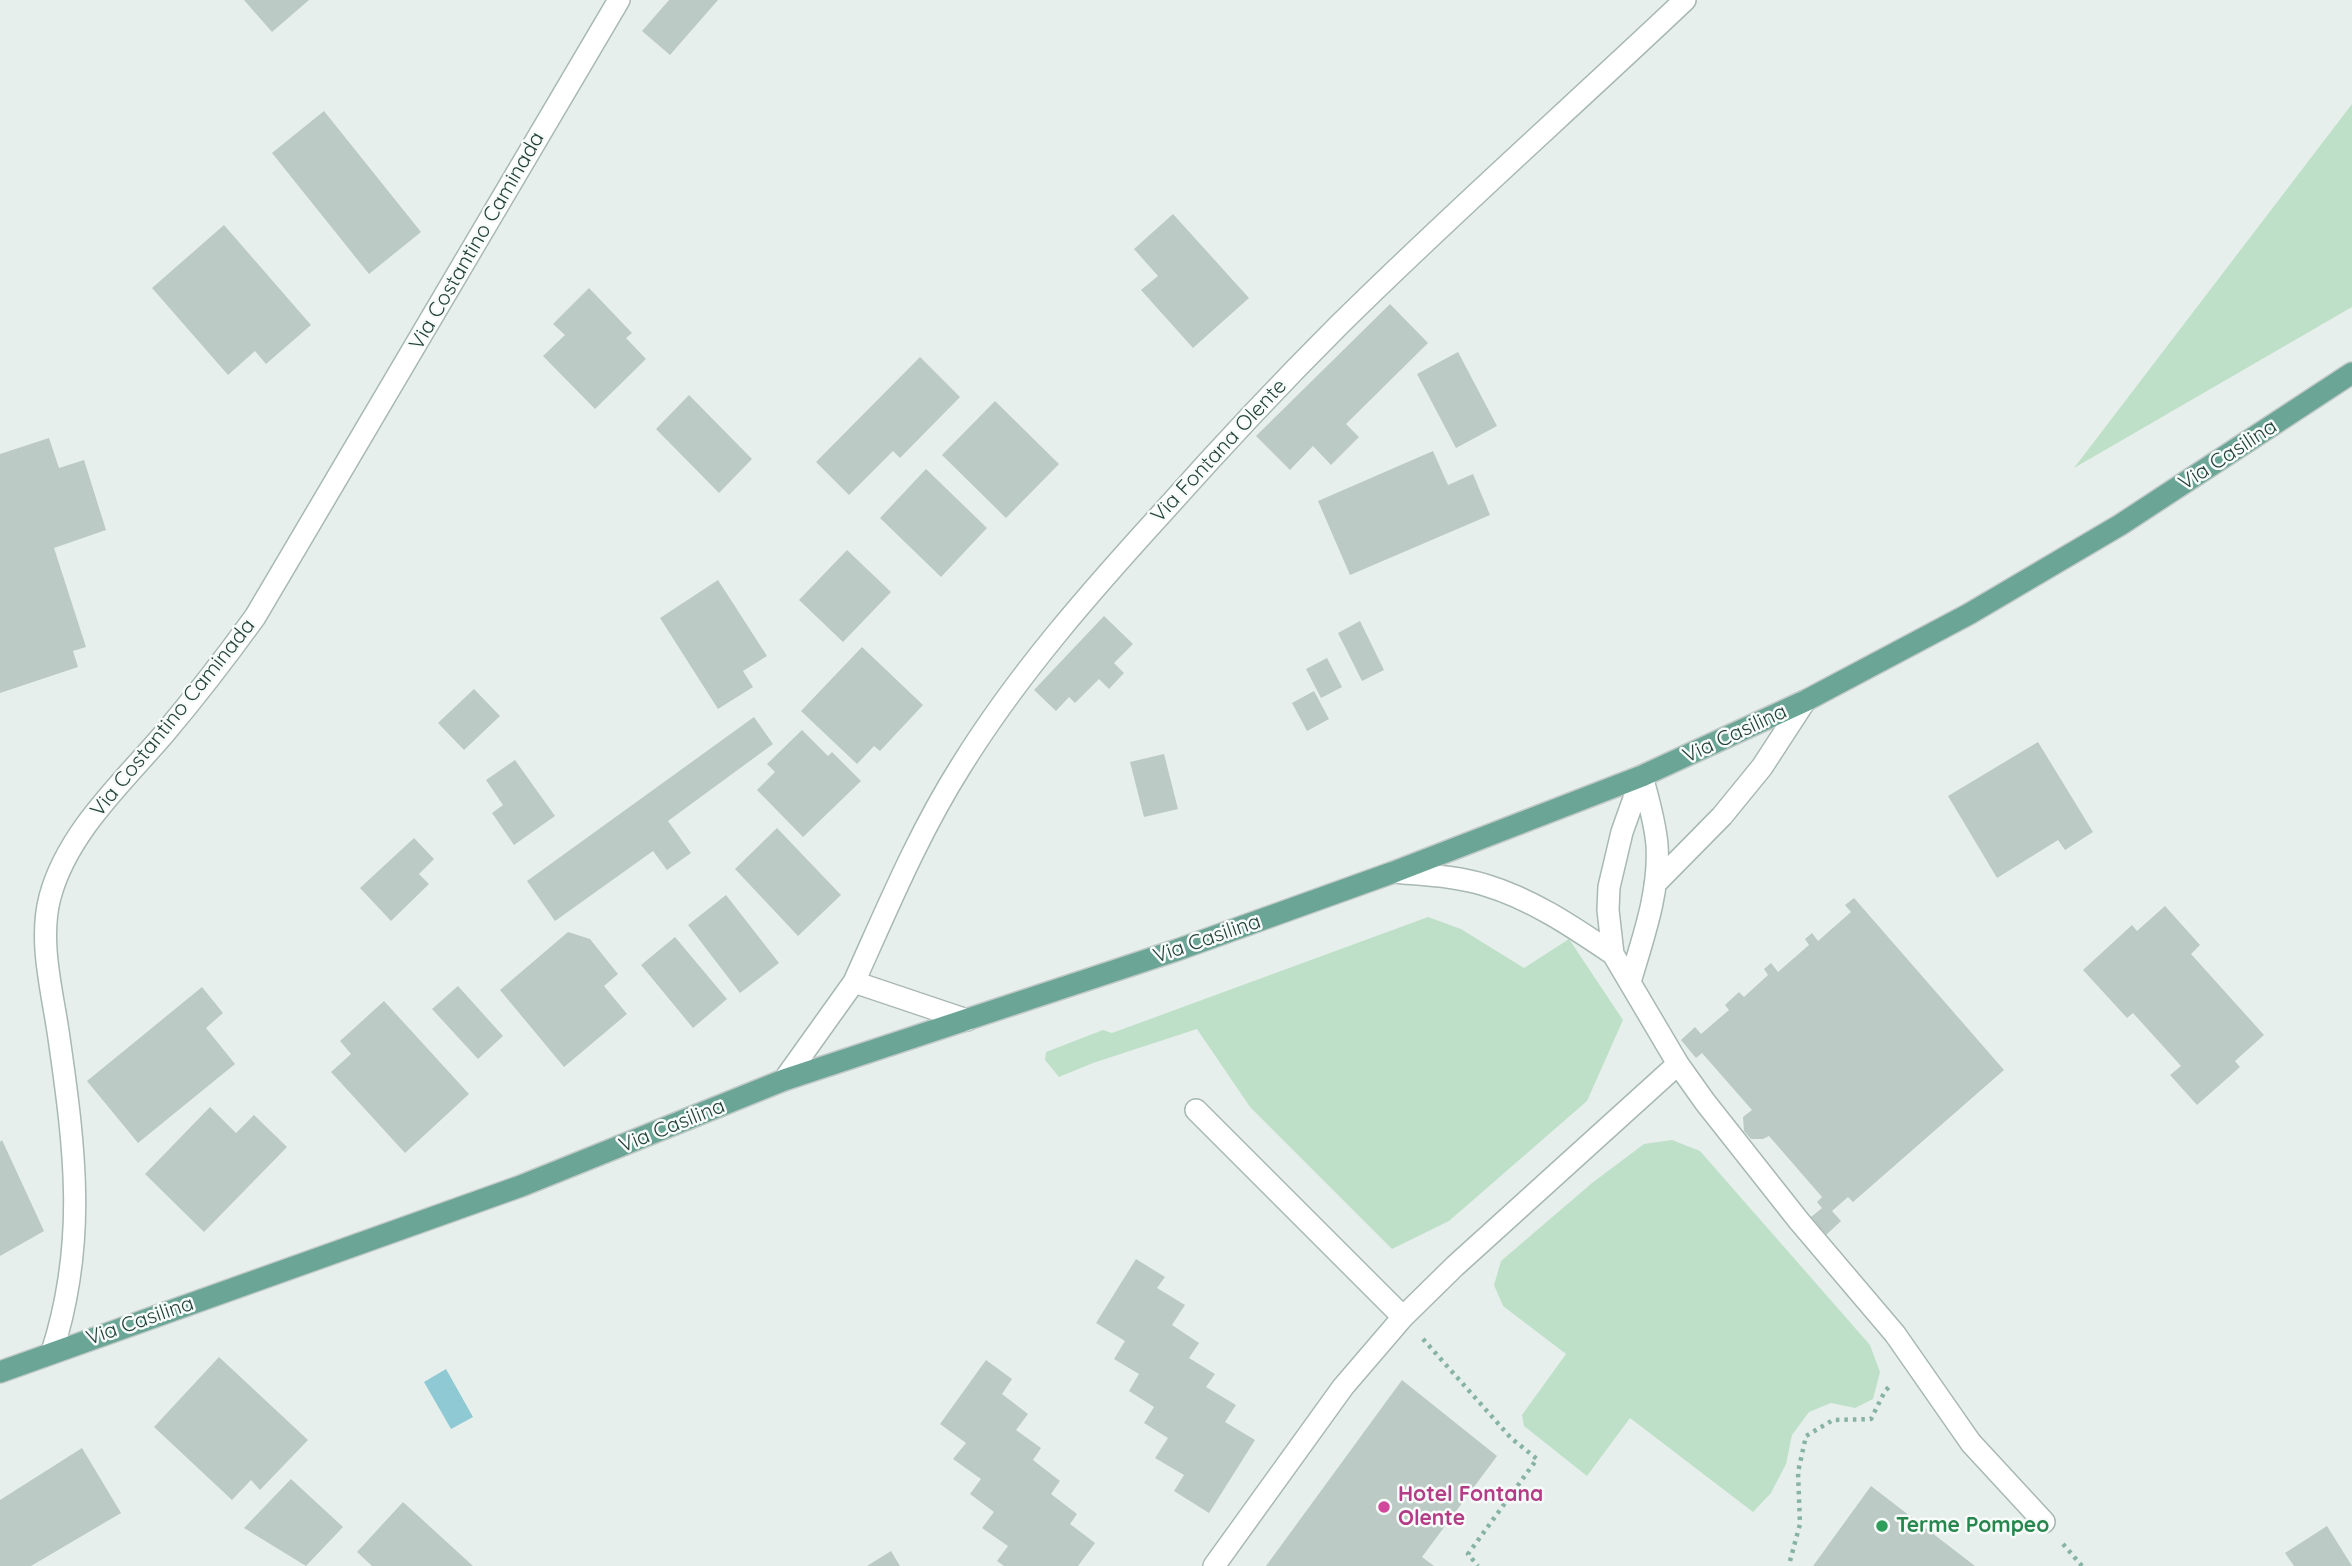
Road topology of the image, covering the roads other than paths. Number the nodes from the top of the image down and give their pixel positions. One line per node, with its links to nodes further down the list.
1 (619, 0): 16 (street, Via Costantino Caminada)
2 (1685, 0): 9 (street, Via Fontana Olente)
3 (2352, 373): 4 (main road, Via Casilina)
4 (1805, 701): 5 (main road, Via Casilina); 7 (street)
5 (1642, 776): 6 (main road, Via Casilina); 7 (street); 8 (street)
6 (1394, 872): 8 (street); 11 (main road, Via Casilina)
7 (1655, 884): 10 (street)
8 (1614, 954): 10 (street)
9 (854, 982): 11 (street); 13 (street, Via Fontana Olente)
10 (1630, 982): 12 (street)
11 (967, 1020): 13 (main road, Via Casilina)
12 (1678, 1065): 15 (street); 18 (street)
13 (784, 1080): 16 (main road, Via Casilina)
14 (1196, 1110): 15 (street)
15 (1403, 1317): 19 (street)
16 (52, 1352): 17 (main road, Via Casilina)
17 (0, 1372)
18 (2044, 1522)
19 (1214, 1566)

